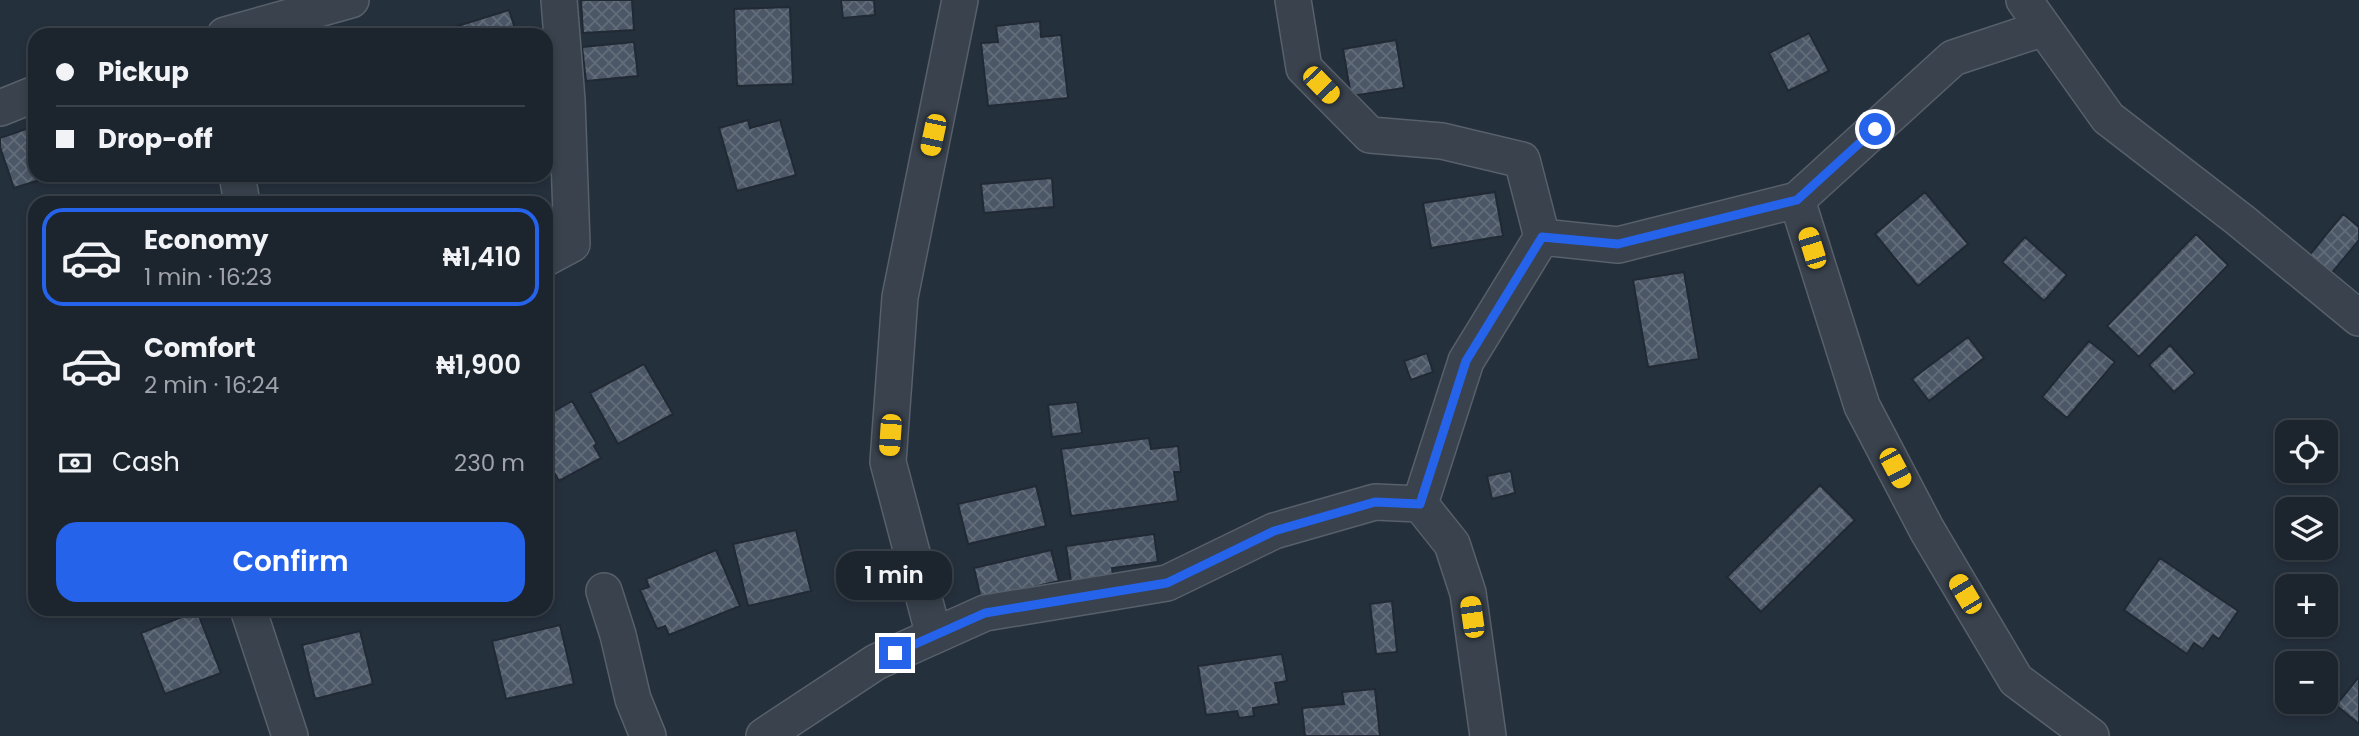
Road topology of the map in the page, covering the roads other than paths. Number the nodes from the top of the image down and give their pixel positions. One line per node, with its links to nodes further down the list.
1 (351, 0): 6 (street)
2 (559, 0): 11 (street)
3 (960, 0): 16 (street)
4 (1293, 0): 10 (street)
5 (2034, 14): 9 (street); 12 (street)
6 (250, 28)
7 (28, 97): 8 (street)
8 (0, 108)
9 (1797, 200): 10 (street); 21 (street)
10 (1542, 237): 13 (street)
11 (553, 254)
12 (2359, 318)
13 (1420, 504): 16 (street); 20 (street)
14 (604, 591): 19 (street)
15 (250, 616): 18 (street)
16 (934, 636): 17 (street)
17 (784, 730)
18 (290, 736)
19 (648, 736)
20 (1488, 736)
21 (2091, 736)

